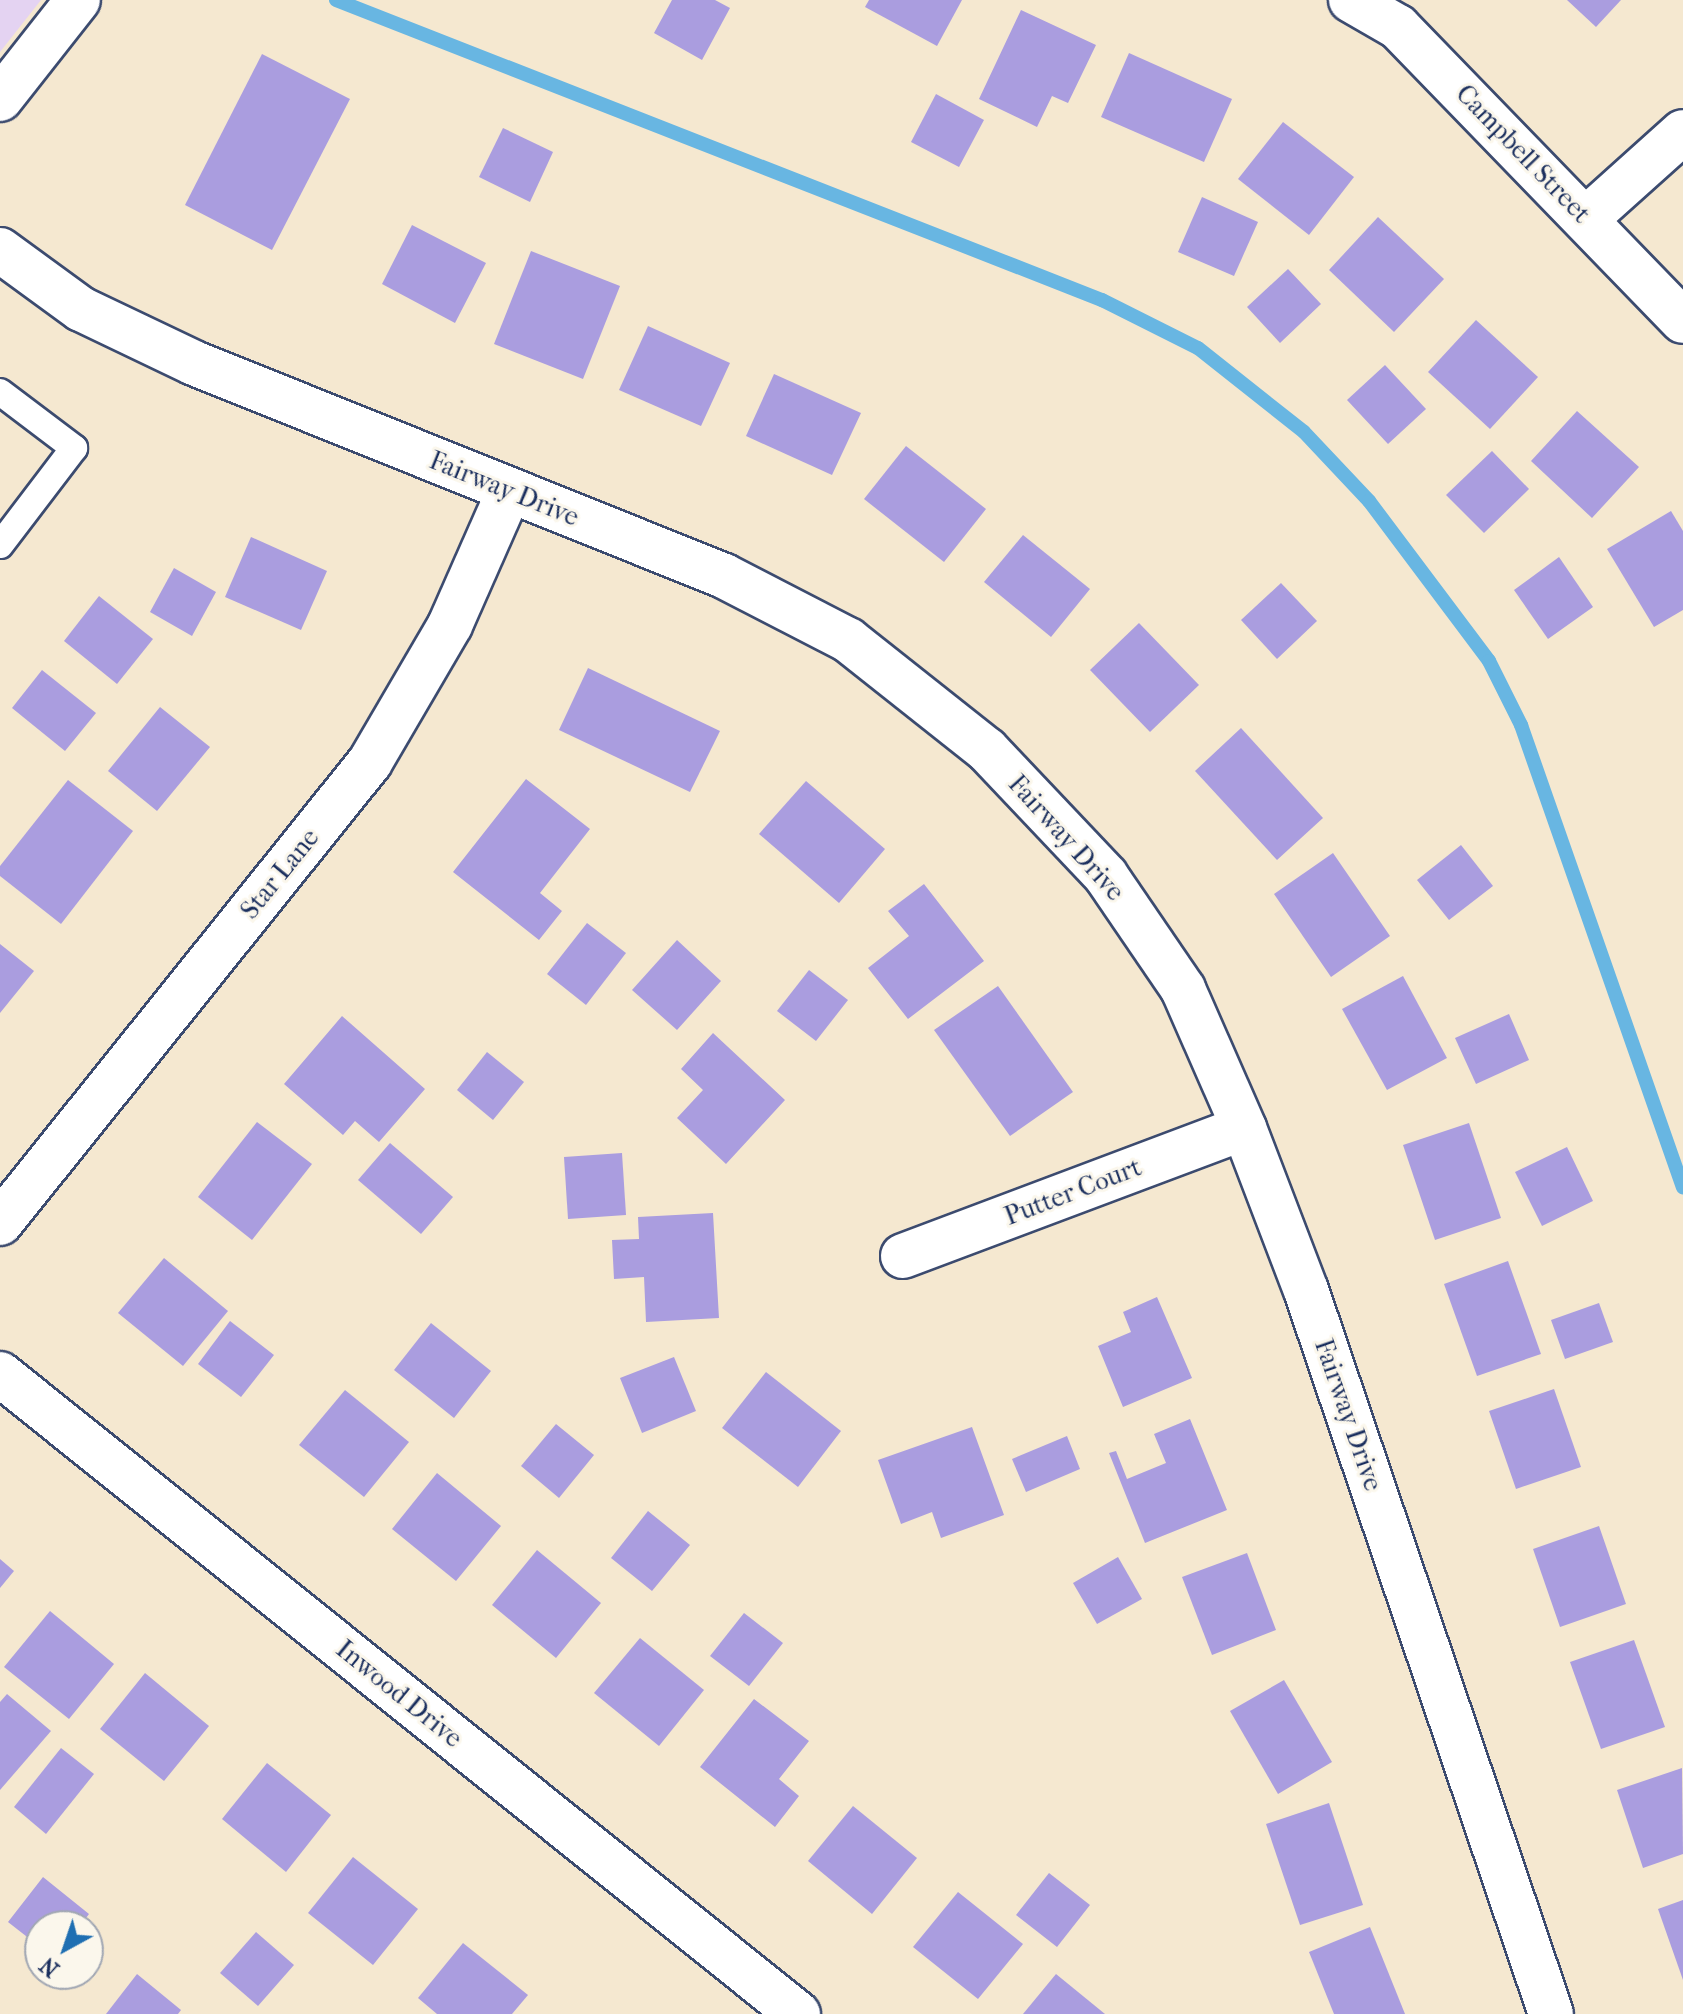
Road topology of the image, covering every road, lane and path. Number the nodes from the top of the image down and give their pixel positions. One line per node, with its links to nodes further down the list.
1 (78, 0): 3 (street)
2 (1351, 0): 5 (street, Campbell Street)
3 (0, 99)
4 (1683, 132): 5 (street)
5 (1586, 219): 7 (street, Campbell Street)
6 (0, 250): 9 (street, Fairway Drive)
7 (1683, 321)
8 (0, 392): 10 (lane)
9 (509, 491): 11 (street, Fairway Drive); 12 (street, Star Lane)
10 (0, 545)
11 (1244, 1128): 13 (street, Putter Court); 16 (street, Fairway Drive)
12 (0, 1223)
13 (903, 1256)
14 (0, 1374): 15 (street, Inwood Drive)
15 (798, 2014)
16 (1551, 2014)

